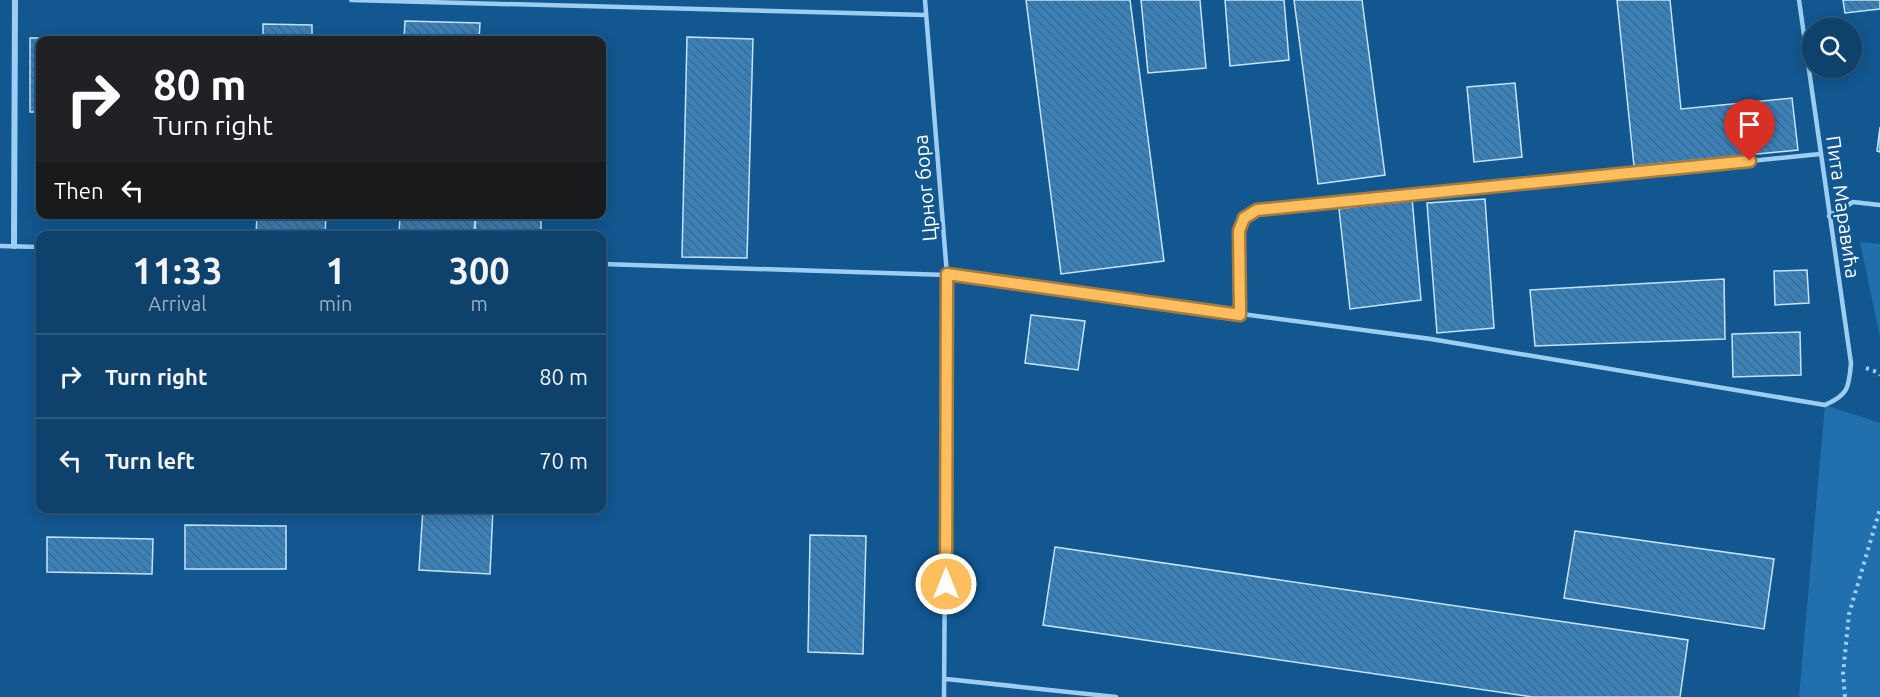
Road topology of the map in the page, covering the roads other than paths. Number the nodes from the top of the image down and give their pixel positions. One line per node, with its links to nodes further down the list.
1 (15, 0): 10 (street)
2 (351, 0): 5 (lane)
3 (925, 0): 5 (lane, Црног бора)
4 (1799, 0): 6 (lane, Пита Маравића)
5 (926, 15): 13 (lane, Црног бора)
6 (1820, 154): 8 (lane, Пита Маравића); 14 (lane)
7 (1880, 205): 8 (lane)
8 (1829, 216): 14 (lane, Пита Маравића)
9 (0, 246): 10 (lane)
10 (14, 246): 11 (lane)
11 (36, 247)
12 (606, 264): 13 (lane)
13 (947, 274): 14 (lane); 15 (lane, Црног бора)
14 (1240, 315)
15 (946, 679): 16 (lane, Црног бора); 17 (lane)
16 (944, 697)
17 (1116, 697)

